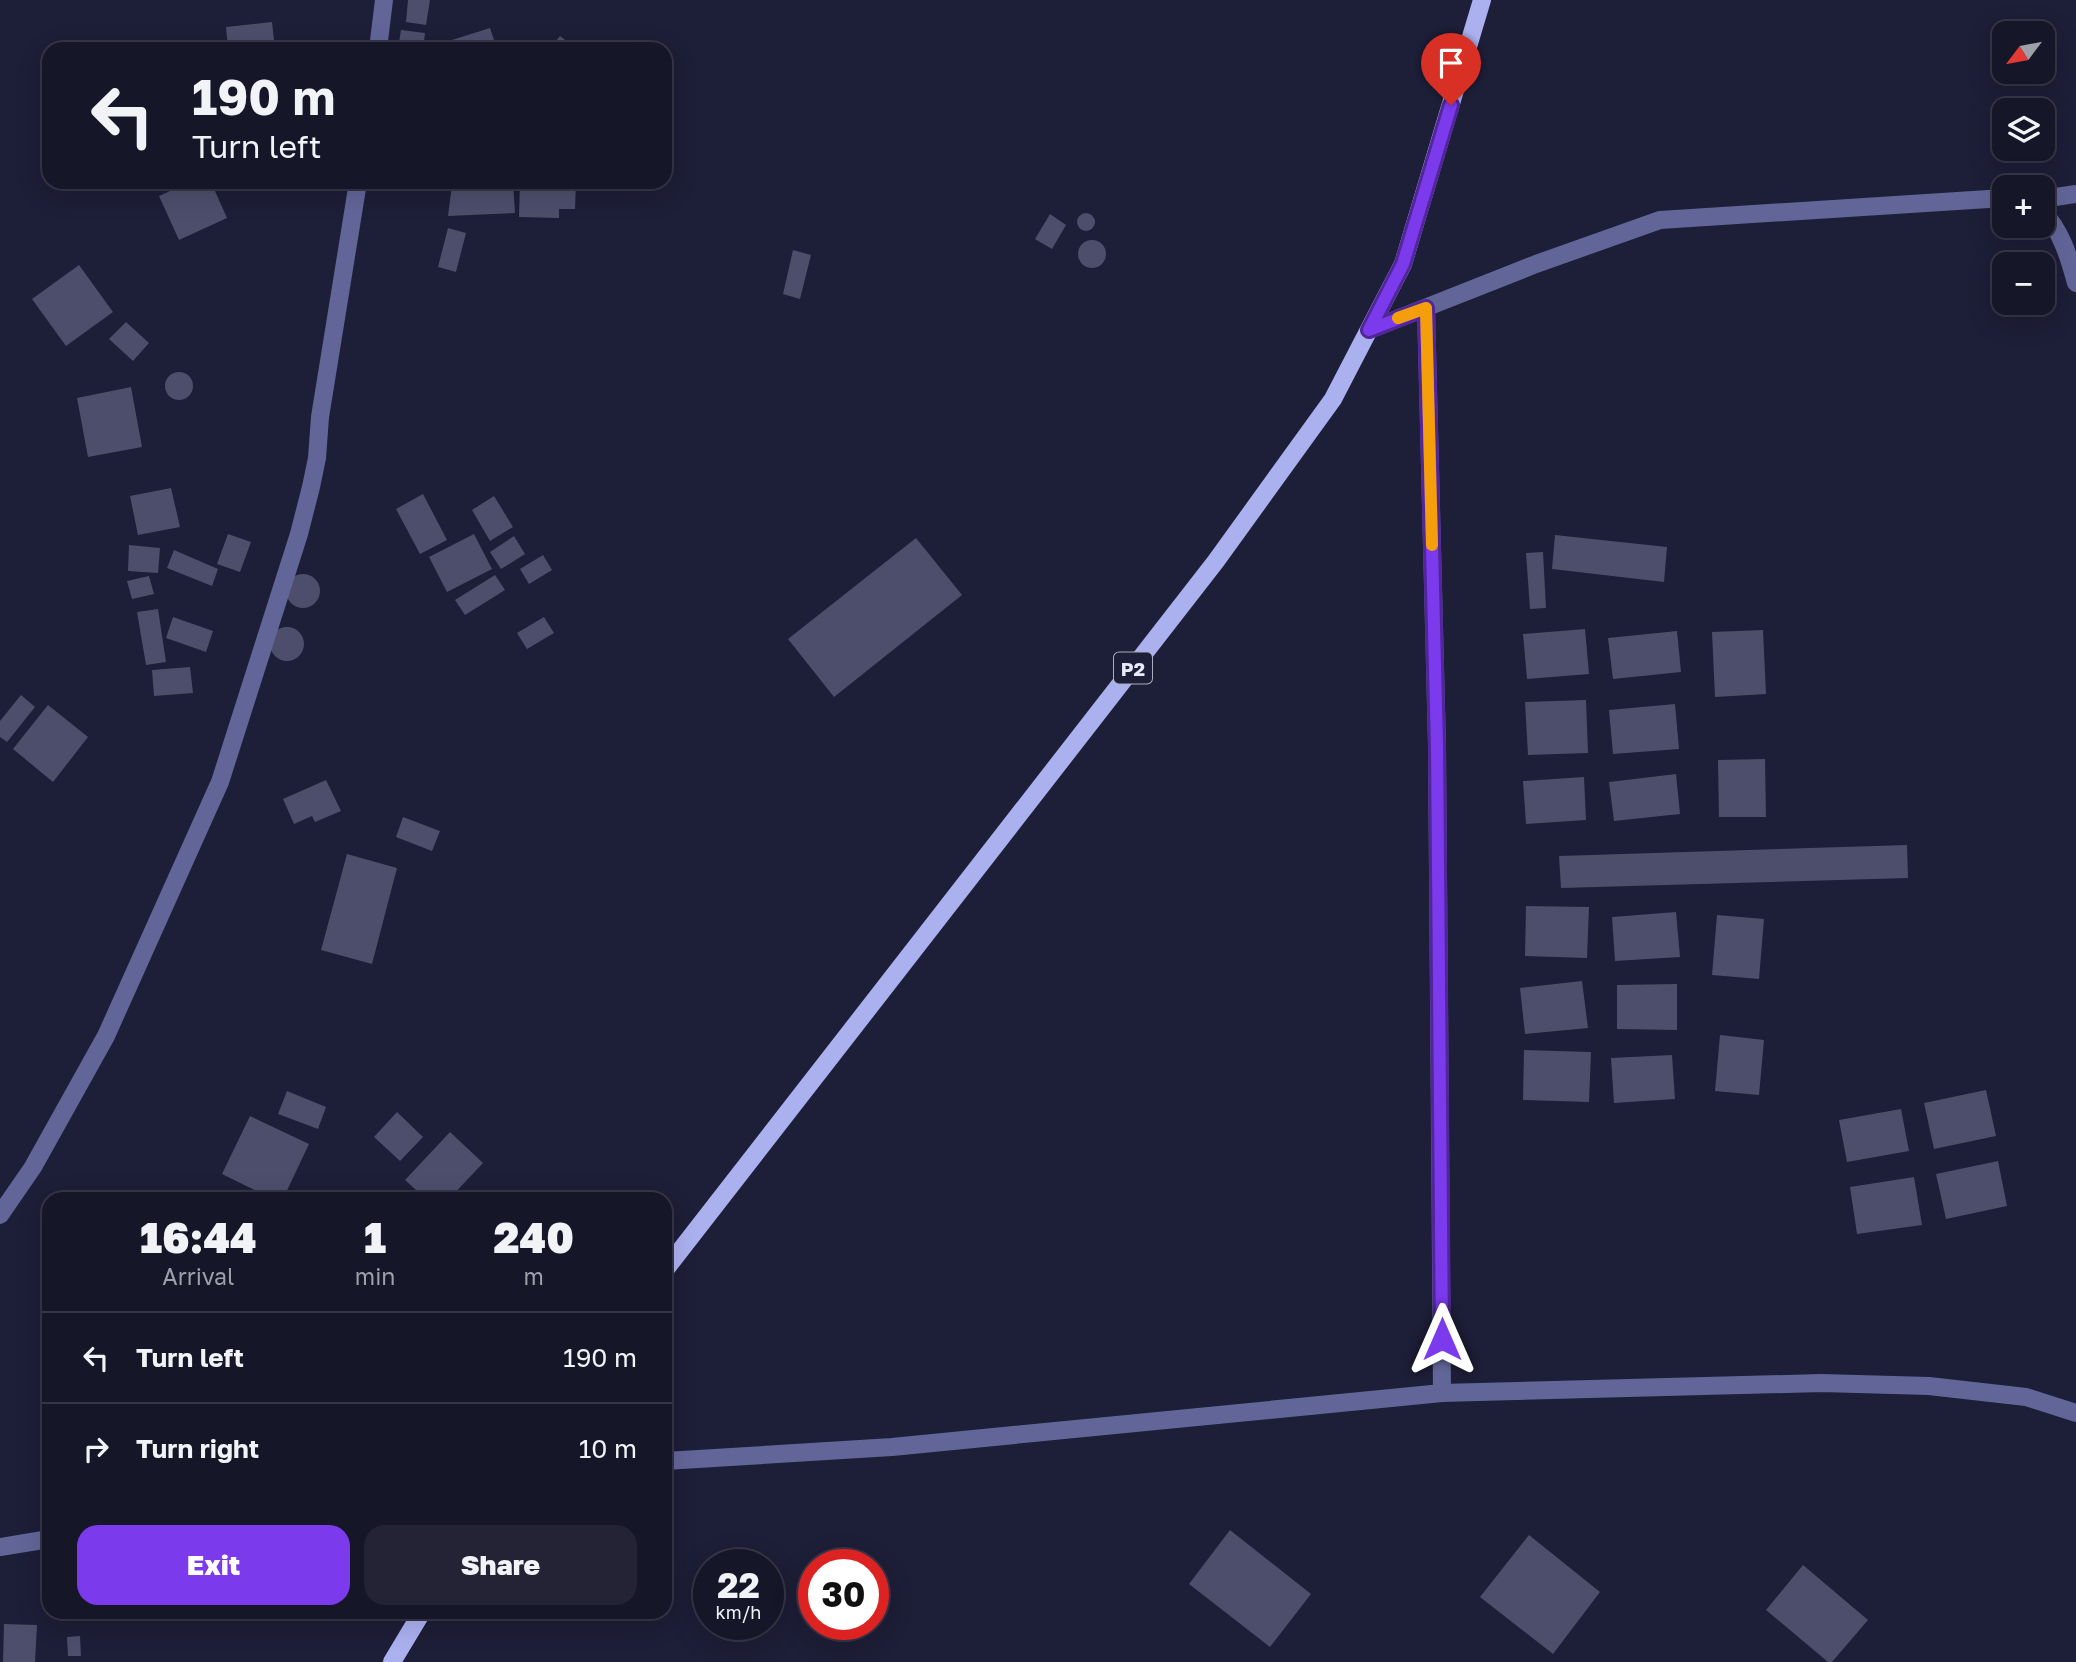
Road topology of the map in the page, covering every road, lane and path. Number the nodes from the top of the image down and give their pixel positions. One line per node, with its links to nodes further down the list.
1 (384, 0): 3 (street)
2 (1482, 0): 11 (main road, P2)
3 (378, 42)
4 (357, 189): 12 (street)
5 (2076, 194): 6 (street)
6 (2055, 197)
7 (1992, 199): 10 (street)
8 (2055, 227): 9 (street)
9 (2076, 283)
10 (1426, 308): 11 (street); 14 (street)
11 (1369, 330): 13 (main road, P2)
12 (0, 1215)
13 (672, 1261)
14 (1442, 1393): 15 (street); 16 (street)
15 (2076, 1413)
16 (672, 1461)
17 (42, 1540): 18 (street)
18 (0, 1547)
19 (418, 1619): 20 (main road)
20 (392, 1662)

